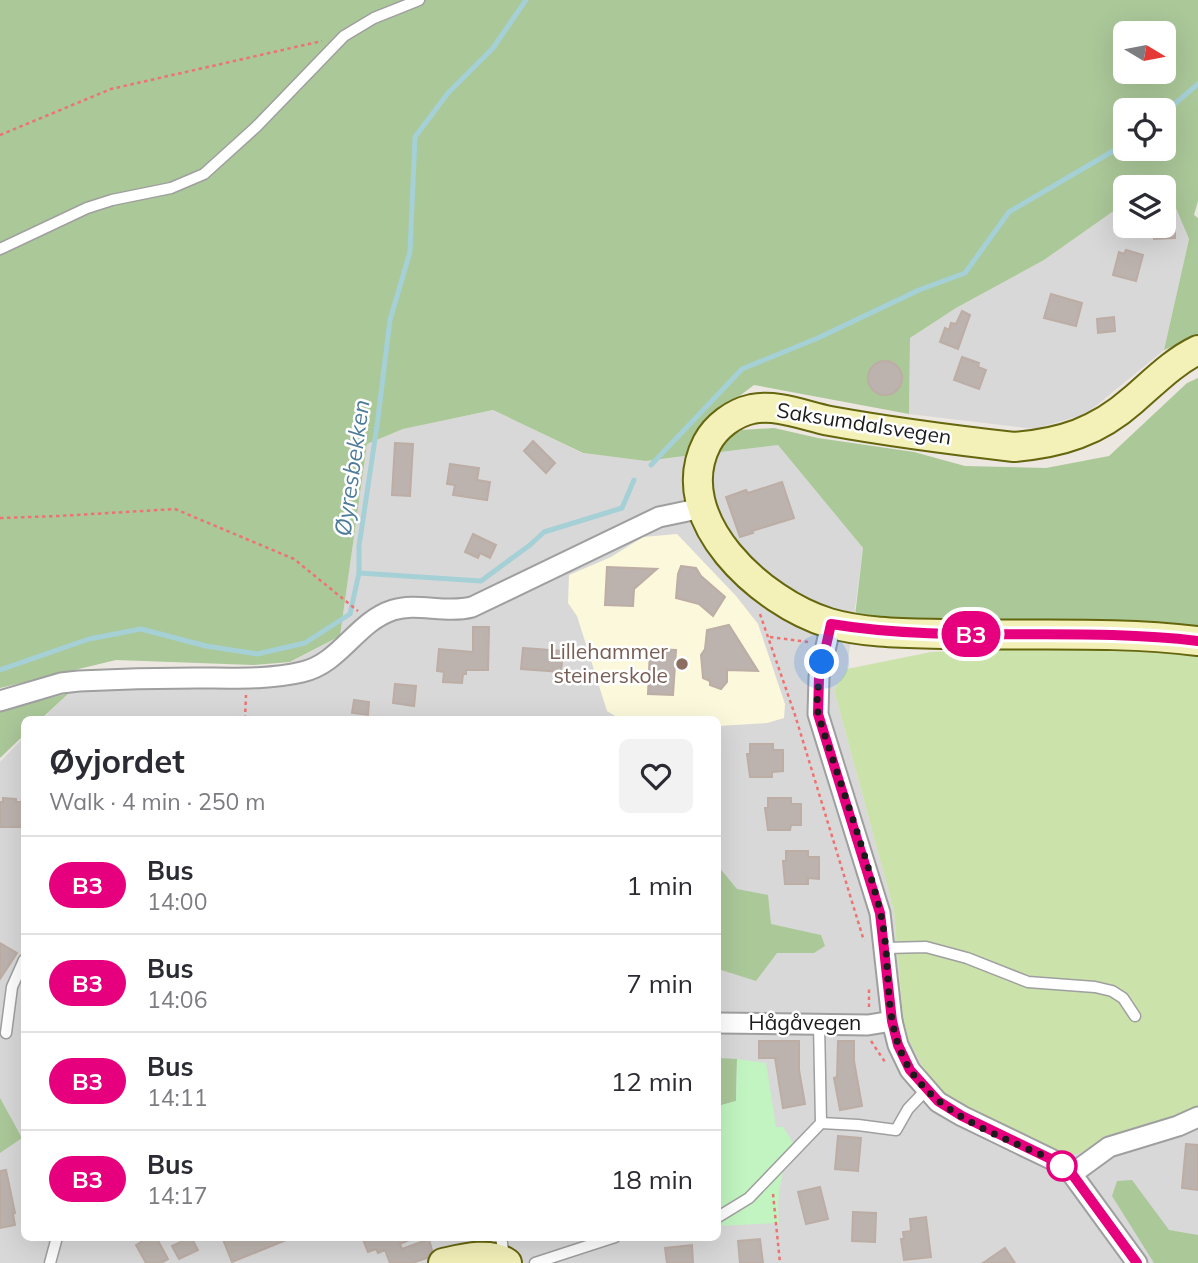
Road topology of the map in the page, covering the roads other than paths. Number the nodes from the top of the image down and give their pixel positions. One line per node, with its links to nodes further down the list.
1 (418, 0): 2 (lane)
2 (0, 249)
3 (1198, 350): 4 (main road, Saksumdalsvegen)
4 (702, 508): 5 (main road, Saksumdalsvegen); 7 (street)
5 (831, 624): 6 (main road, Saksumdalsvegen); 8 (street)
6 (1198, 640)
7 (0, 701)
8 (885, 948): 10 (lane); 11 (street)
9 (21, 967): 14 (lane)
10 (1135, 1016)
11 (892, 1021): 13 (street, Hågåvegen); 15 (street)
12 (721, 1023): 13 (street, Hågåvegen)
13 (819, 1024): 17 (lane)
14 (6, 1033)
15 (926, 1090): 17 (lane); 18 (street)
16 (1198, 1117): 18 (street)
17 (821, 1124): 19 (lane)
18 (1072, 1174): 26 (street)
19 (721, 1215)
20 (56, 1241): 24 (lane)
21 (603, 1241): 25 (lane)
22 (504, 1254): 23 (main road)
23 (455, 1262)
24 (50, 1263)
25 (535, 1263)
26 (1137, 1263)

